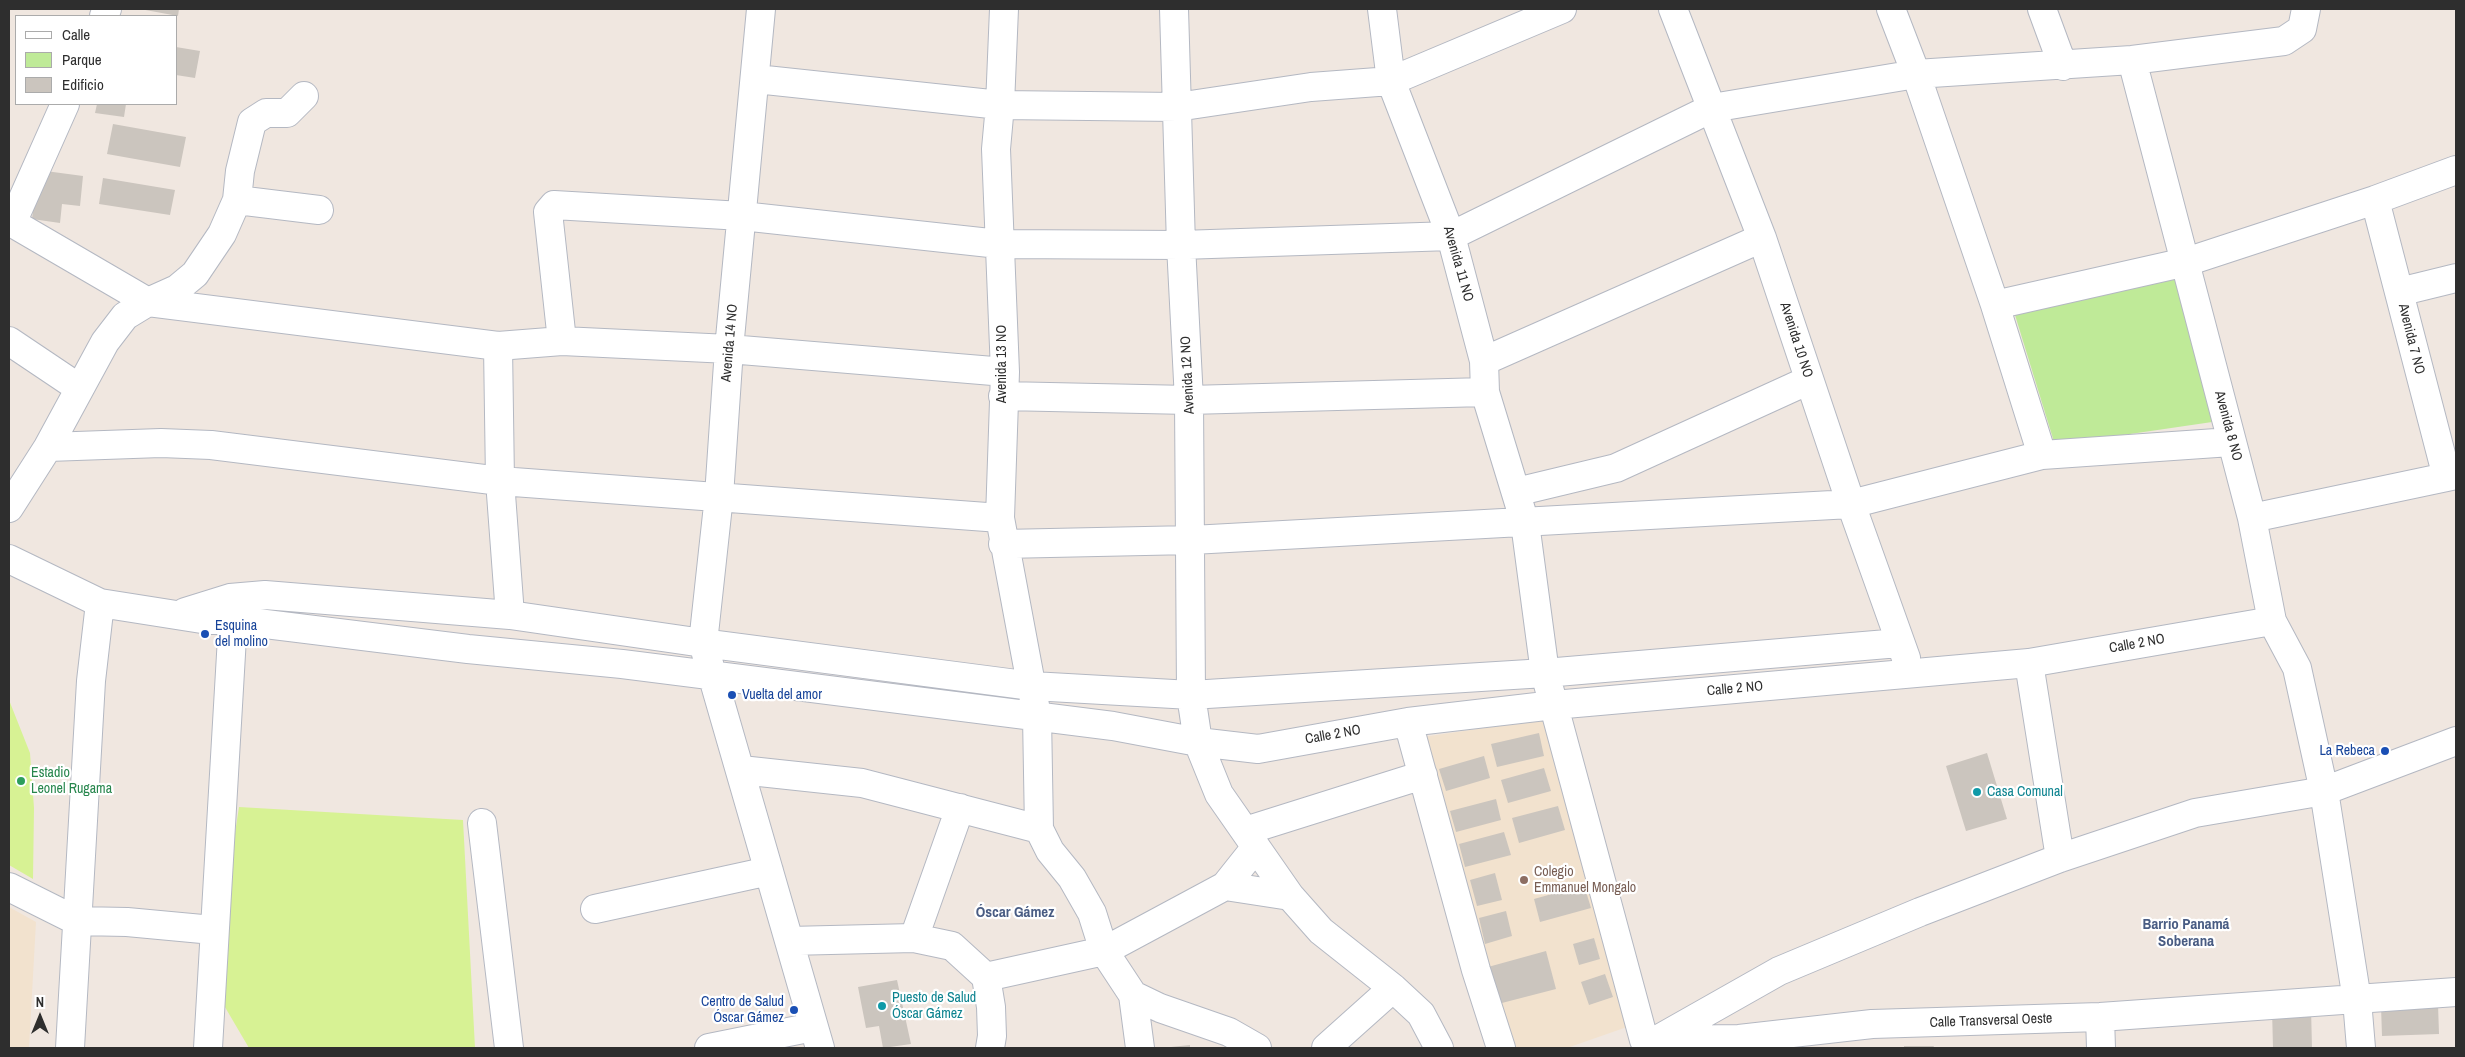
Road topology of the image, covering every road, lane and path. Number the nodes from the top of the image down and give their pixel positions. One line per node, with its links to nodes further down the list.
1 (761, 9): 13 (street, Avenida 14 NO)
2 (1004, 9): 17 (street, Avenida 13 NO)
3 (1174, 9): 18 (street, Avenida 12 NO)
4 (1382, 9): 14 (street, Avenida 11 NO)
5 (1562, 9): 14 (street)
6 (1673, 9): 19 (street, Avenida 10 NO)
7 (1891, 9): 12 (street)
8 (2042, 9): 11 (street)
9 (2306, 9): 10 (street)
10 (2132, 60): 11 (street); 30 (street, Avenida 8 NO)
11 (2063, 66): 12 (street)
12 (1916, 74): 19 (street); 34 (street)
13 (756, 79): 17 (street); 24 (street, Avenida 14 NO)
14 (1391, 80): 18 (street); 26 (street, Avenida 11 NO)
15 (304, 96): 21 (street)
16 (65, 105): 25 (street)
17 (1000, 105): 18 (street); 28 (street, Avenida 13 NO)
18 (1177, 106): 29 (street, Avenida 12 NO)
19 (1712, 108): 26 (street); 27 (street, Avenida 10 NO)
20 (2456, 170): 22 (street)
21 (236, 200): 23 (street); 33 (street)
22 (2375, 200): 30 (street); 32 (street, Avenida 7 NO)
23 (319, 210)
24 (742, 216): 28 (street); 36 (street); 38 (street, Avenida 14 NO)
25 (10, 222): 33 (street)
26 (1451, 236): 29 (street); 39 (street, Avenida 11 NO)
27 (1762, 238): 39 (street); 40 (street, Avenida 10 NO)
28 (998, 244): 29 (street); 41 (street, Avenida 13 NO)
29 (1181, 245): 44 (street, Avenida 12 NO)
30 (2186, 262): 34 (street); 45 (street, Avenida 8 NO)
31 (2456, 278): 32 (street)
32 (2399, 292): 48 (street, Avenida 7 NO)
33 (148, 302): 37 (street); 42 (street)
34 (1995, 305): 47 (street)
35 (9, 341): 42 (street)
36 (562, 342): 37 (street); 38 (street)
37 (498, 346): 49 (street)
38 (729, 349): 41 (street); 51 (street, Avenida 14 NO)
39 (1484, 361): 43 (street, Avenida 11 NO)
40 (1809, 380): 50 (street); 52 (street, Avenida 10 NO)
41 (1004, 384): 44 (street); 56 (street, Avenida 13 NO)
42 (79, 388): 46 (street)
43 (1486, 392): 44 (street); 50 (street, Avenida 11 NO)
44 (1189, 400): 57 (street, Avenida 12 NO)
45 (2231, 442): 47 (street); 54 (street, Avenida 8 NO)
46 (48, 447): 49 (street); 53 (street)
47 (2042, 455): 52 (street)
48 (2451, 476): 54 (street)
49 (500, 481): 51 (street); 61 (street)
50 (1516, 492): 55 (street, Avenida 11 NO)
51 (719, 496): 56 (street); 64 (street, Avenida 14 NO)
52 (1851, 504): 55 (street); 65 (street, Avenida 10 NO)
53 (9, 508)
54 (2252, 518): 63 (street, Avenida 8 NO)
55 (1525, 523): 57 (street); 67 (street, Avenida 11 NO)
56 (1001, 531): 57 (street); 70 (street, Avenida 13 NO)
57 (1192, 540): 71 (street, Avenida 12 NO)
58 (9, 559): 59 (street, Calle 2 NO)
59 (100, 603): 60 (street, Calle 2 NO); 90 (street)
60 (178, 614): 61 (street); 62 (street, Calle 2 NO)
61 (510, 615): 64 (street)
62 (232, 620): 69 (street, Calle 2 NO); 91 (street)
63 (2272, 620): 66 (street, Calle 2 NO); 79 (street, Avenida 8 NO)
64 (703, 643): 69 (street, Avenida 14 NO); 70 (street)
65 (1900, 643): 67 (street); 68 (street, Avenida 10 NO)
66 (2029, 663): 68 (street, Calle 2 NO); 84 (street)
67 (1545, 673): 71 (street); 72 (street, Avenida 11 NO)
68 (1912, 674): 72 (street, Calle 2 NO)
69 (712, 677): 73 (street, Calle 2 NO); 77 (street, Avenida 14 NO)
70 (1032, 686): 71 (street); 73 (street, Avenida 13 NO)
71 (1191, 695): 76 (street, Avenida 12 NO)
72 (1554, 705): 74 (street, Calle 2 NO); 102 (street, Avenida 11 NO)
73 (1038, 716): 76 (street, Calle 2 NO); 82 (street, Avenida 13 NO)
74 (1408, 722): 76 (street, Calle 2 NO); 78 (street)
75 (2456, 741): 79 (street)
76 (1198, 742): 83 (street, Avenida 12 NO)
77 (741, 770): 80 (street); 85 (street, Avenida 14 NO)
78 (1423, 775): 83 (street); 112 (street)
79 (2324, 791): 84 (street); 99 (street, Avenida 8 NO)
80 (960, 808): 82 (street); 92 (street)
81 (482, 823): 105 (street)
82 (1039, 830): 94 (street)
83 (1251, 839): 86 (street); 88 (street, Avenida 12 NO)
84 (2060, 858): 102 (street)
85 (769, 871): 89 (street); 93 (street, Avenida 14 NO)
86 (1225, 886): 88 (street); 94 (street)
87 (9, 887): 90 (street)
88 (1290, 896): 96 (street, Avenida 12 NO)
89 (595, 909)
90 (77, 921): 91 (street); 103 (street)
91 (213, 930): 104 (street)
92 (914, 938): 93 (street); 95 (street)
93 (789, 941): 101 (street, Avenida 14 NO)
94 (1104, 951): 95 (street); 98 (street)
95 (986, 977): 107 (street)
96 (1393, 988): 110 (street); 111 (street, Avenida 12 NO)
97 (2456, 992): 99 (street, Calle Transversal Oeste)
98 (1133, 995): 108 (street); 109 (street)
99 (2357, 1000): 100 (street, Calle Transversal Oeste); 114 (street, Avenida 8 NO)
100 (2100, 1017): 102 (street, Calle Transversal Oeste); 113 (street)
101 (816, 1037): 106 (street)
102 (1643, 1043)
103 (70, 1048)
104 (208, 1048)
105 (509, 1048)
106 (709, 1048)
107 (990, 1048)
108 (1140, 1048)
109 (1257, 1048)
110 (1326, 1048)
111 (1439, 1048)
112 (1502, 1048)
113 (2102, 1048)
114 (2361, 1048)

